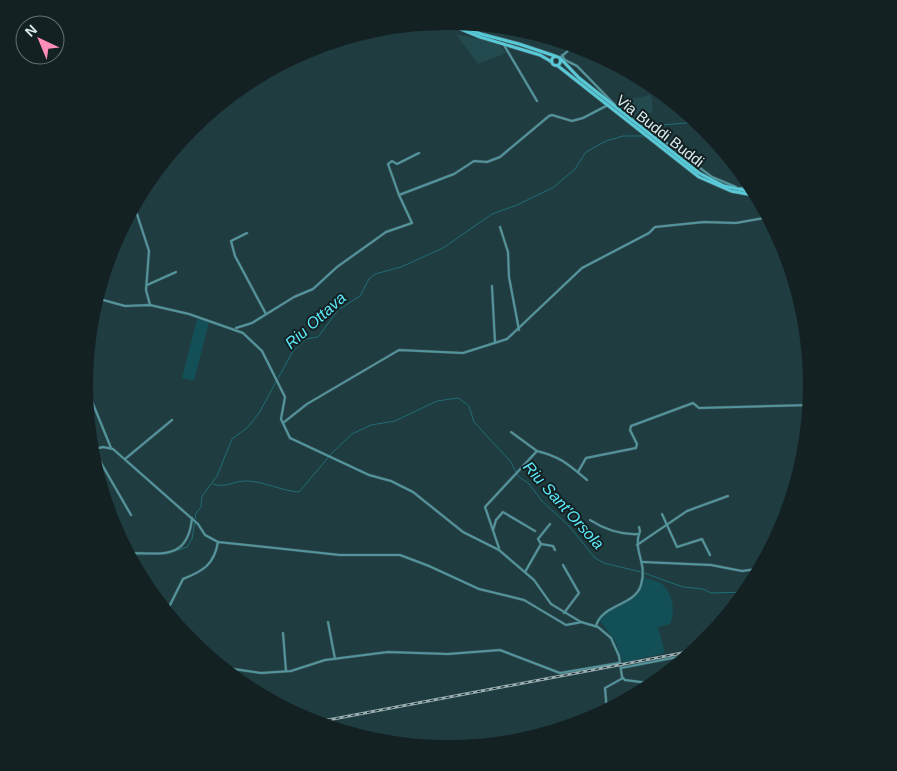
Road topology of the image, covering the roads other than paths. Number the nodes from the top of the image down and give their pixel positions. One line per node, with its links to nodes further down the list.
1 (465, 31): 3 (main road)
2 (474, 31): 5 (main road)
3 (504, 43): 7 (main road); 10 (street)
4 (568, 51): 6 (street)
5 (555, 56): 6 (main road); 7 (main road)
6 (561, 57): 8 (main road); 9 (main road, Via Buddi Buddi); 9 (street)
7 (552, 62): 8 (main road, Via Buddi Buddi)
8 (558, 66): 11 (main road, Via Buddi Buddi)
9 (594, 87): 12 (main road, Via Buddi Buddi)
10 (537, 100)
11 (609, 105): 12 (main road, Via Buddi Buddi); 21 (street)
12 (644, 132): 13 (main road, Via Buddi Buddi)
13 (651, 137): 16 (main road, Via Buddi Buddi); 20 (main road, Via Buddi Buddi)
14 (667, 143): 17 (street)
15 (419, 153): 21 (street)
16 (700, 173): 17 (street); 19 (main road, Via Buddi Buddi)
17 (708, 174): 18 (street)
18 (745, 190)
19 (746, 191)
20 (747, 192)
21 (399, 195): 31 (street)
22 (137, 216): 27 (street)
23 (762, 218): 33 (street)
24 (500, 227): 33 (street)
25 (247, 233): 31 (street)
26 (176, 272): 27 (street)
27 (147, 285): 30 (street)
28 (492, 286): 34 (street)
29 (103, 300): 30 (street)
30 (150, 305): 32 (street)
31 (266, 314): 32 (street)
32 (234, 328): 38 (street)
33 (519, 330): 34 (street)
34 (496, 343): 38 (street)
35 (94, 402): 41 (street)
36 (803, 405): 45 (street)
37 (172, 420): 43 (street)
38 (283, 423): 61 (street)
39 (511, 432): 42 (street)
40 (99, 448): 41 (street)
41 (112, 448): 43 (street)
42 (537, 451): 45 (street); 55 (street)
43 (125, 459): 50 (street)
44 (103, 468): 49 (street)
45 (578, 472): 46 (street)
46 (587, 480)
47 (728, 496): 53 (street)
48 (662, 514): 53 (street)
49 (131, 515)
50 (194, 520): 58 (street); 63 (street)
51 (590, 520): 57 (street)
52 (550, 524): 59 (street)
53 (667, 525): 60 (street); 64 (street)
54 (638, 527): 57 (street)
55 (493, 530): 56 (street); 61 (street)
56 (535, 531)
57 (639, 534): 60 (street)
58 (218, 542): 69 (street); 72 (street)
59 (541, 544): 62 (street); 68 (street)
60 (636, 544): 65 (street)
61 (499, 550): 68 (street)
62 (555, 550)
63 (135, 553)
64 (710, 555)
65 (643, 562): 67 (street); 73 (street)
66 (563, 565): 70 (street)
67 (752, 570)
68 (525, 572): 70 (street)
69 (169, 606)
70 (564, 613): 72 (street)
71 (328, 622): 76 (street)
72 (582, 622): 73 (street)
73 (596, 626): 77 (street)
74 (283, 633): 80 (street)
75 (679, 657): 78 (street)
76 (335, 659): 77 (street); 80 (street)
77 (620, 663): 78 (street)
78 (621, 668): 81 (street)
79 (233, 669): 80 (street)
80 (286, 671)
81 (623, 678): 82 (street); 83 (street)
82 (643, 683)
83 (606, 704)

